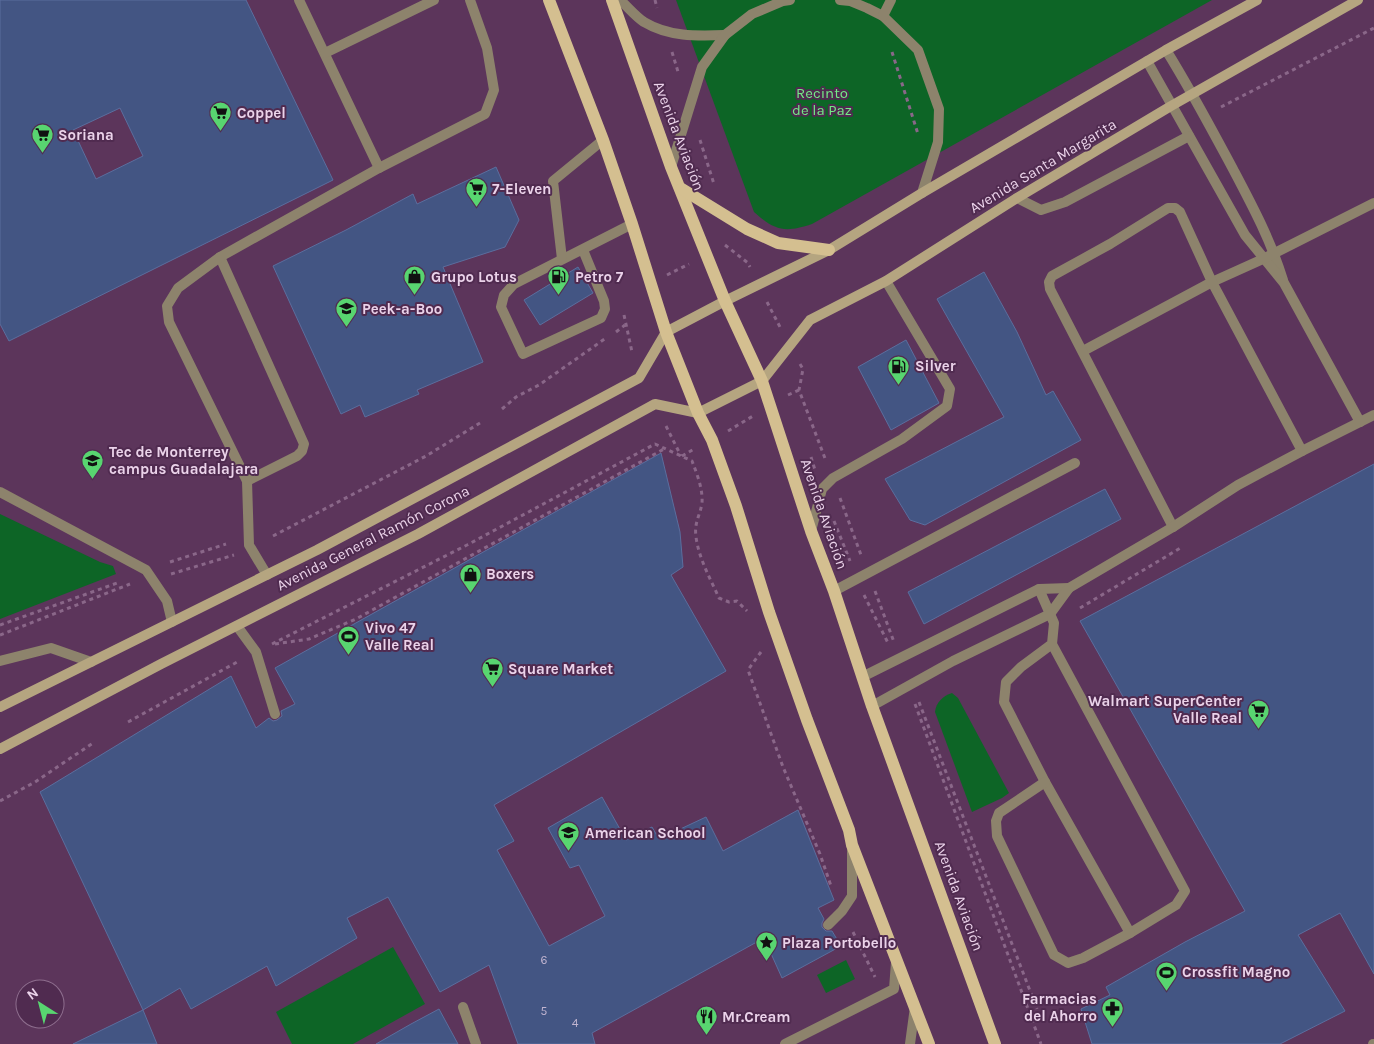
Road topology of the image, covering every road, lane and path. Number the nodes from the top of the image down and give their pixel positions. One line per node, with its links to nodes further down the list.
1 (299, 0): 17 (street)
2 (434, 0): 17 (street)
3 (470, 0): 25 (street)
4 (549, 0): 23 (main road)
5 (612, 0): 24 (main road, Avenida Aviación)
6 (620, 0): 14 (street)
7 (790, 0): 14 (street)
8 (847, 0): 12 (street)
9 (891, 0): 12 (street)
10 (1257, 0): 16 (main road)
11 (1358, 0): 19 (main road, Avenida Santa Margarita)
12 (883, 16): 26 (street)
13 (1374, 28): 21 (path)
14 (725, 35): 24 (street)
15 (891, 47): 26 (path)
16 (1166, 50): 18 (main road); 19 (street)
17 (324, 53): 25 (street)
18 (1147, 61): 20 (street); 28 (main road)
19 (1193, 94): 20 (main road, Avenida Santa Margarita); 35 (street)
20 (1171, 106): 22 (street); 29 (main road, Avenida Santa Margarita)
21 (1218, 108)
22 (1189, 136): 29 (street); 38 (street)
23 (603, 140): 31 (main road); 37 (street)
24 (672, 167): 27 (main road, Avenida Aviación)
25 (379, 168): 36 (street)
26 (930, 170): 28 (street)
27 (682, 189): 33 (main road); 43 (main road, Avenida Aviación)
28 (922, 193): 33 (main road)
29 (1017, 198): 40 (main road, Avenida Santa Margarita)
30 (1374, 204): 35 (street)
31 (632, 224): 32 (street); 45 (main road)
32 (583, 250): 37 (street); 37 (street)
33 (829, 250): 43 (main road)
34 (735, 252): 39 (path)
35 (1275, 254): 38 (street); 42 (street)
36 (220, 257): 61 (street); 61 (street)
37 (562, 258)
38 (1263, 259): 41 (street); 42 (street)
39 (756, 263)
40 (886, 281): 47 (main road, Avenida Santa Margarita); 60 (street)
41 (1212, 282): 46 (street); 46 (street); 56 (street)
42 (1284, 284): 52 (street)
43 (725, 300): 45 (main road); 47 (main road, Avenida Aviación)
44 (625, 325): 49 (path)
45 (666, 332): 50 (main road); 72 (main road, Avenida General Ramón Corona)
46 (1083, 351): 64 (street)
47 (762, 381): 48 (main road, Avenida Aviación); 50 (main road)
48 (771, 406): 54 (path); 60 (path); 65 (main road, Avenida Aviación)
49 (502, 409)
50 (698, 414): 54 (main road); 82 (main road, Avenida General Ramón Corona)
51 (1374, 415): 52 (street)
52 (1360, 422): 56 (street)
53 (480, 423): 66 (path)
54 (712, 440): 58 (path); 101 (main road)
55 (664, 449): 55 (path); 58 (path)
56 (1302, 450): 64 (street)
57 (809, 452): 62 (path)
58 (681, 456): 78 (path)
59 (1075, 463): 70 (street)
60 (833, 478): 62 (street); 70 (path)
61 (247, 481): 68 (street)
62 (822, 489): 65 (street); 73 (path)
63 (0, 492): 71 (street)
64 (1173, 527): 75 (street)
65 (811, 530): 77 (main road, Avenida Aviación)
66 (273, 536)
67 (226, 544): 69 (path)
68 (249, 545): 71 (path); 72 (street)
69 (170, 562)
70 (868, 573): 73 (street); 86 (path)
71 (151, 575): 80 (street); 83 (path)
72 (267, 576): 80 (main road, Avenida General Ramón Corona)
73 (856, 579): 77 (street); 86 (path)
74 (120, 582): 81 (path)
75 (1068, 588): 76 (street); 79 (street)
76 (1039, 589): 79 (street); 86 (street)
77 (834, 591): 90 (main road, Avenida Aviación)
78 (748, 612)
79 (1050, 614): 84 (street); 93 (street)
80 (172, 622): 89 (main road, Avenida General Ramón Corona)
81 (0, 625)
82 (237, 626): 95 (street); 98 (main road, Avenida General Ramón Corona)
83 (0, 635)
84 (1052, 644): 99 (street); 105 (street)
85 (762, 650): 102 (path)
86 (898, 659): 90 (street)
87 (240, 660): 96 (path)
88 (0, 661): 89 (street)
89 (91, 662): 94 (main road, Avenida General Ramón Corona)
90 (862, 677): 93 (main road, Avenida Aviación)
91 (919, 702): 110 (path)
92 (915, 703): 116 (path)
93 (872, 706): 115 (main road, Avenida Aviación)
94 (0, 707)
95 (275, 714)
96 (128, 722)
97 (93, 743): 100 (path)
98 (0, 749)
99 (1045, 782): 105 (street); 105 (street)
100 (0, 801)
101 (852, 844): 103 (street); 106 (main road)
102 (833, 890)
103 (828, 924)
104 (853, 932): 107 (path)
105 (1130, 933)
106 (896, 960): 108 (main road); 112 (street)
107 (877, 982)
108 (915, 1006): 113 (street); 114 (main road)
109 (463, 1007): 111 (street)
110 (1037, 1009)
111 (476, 1044)
112 (785, 1044)
113 (910, 1044)
114 (929, 1044)
115 (995, 1044)
116 (1041, 1044)

